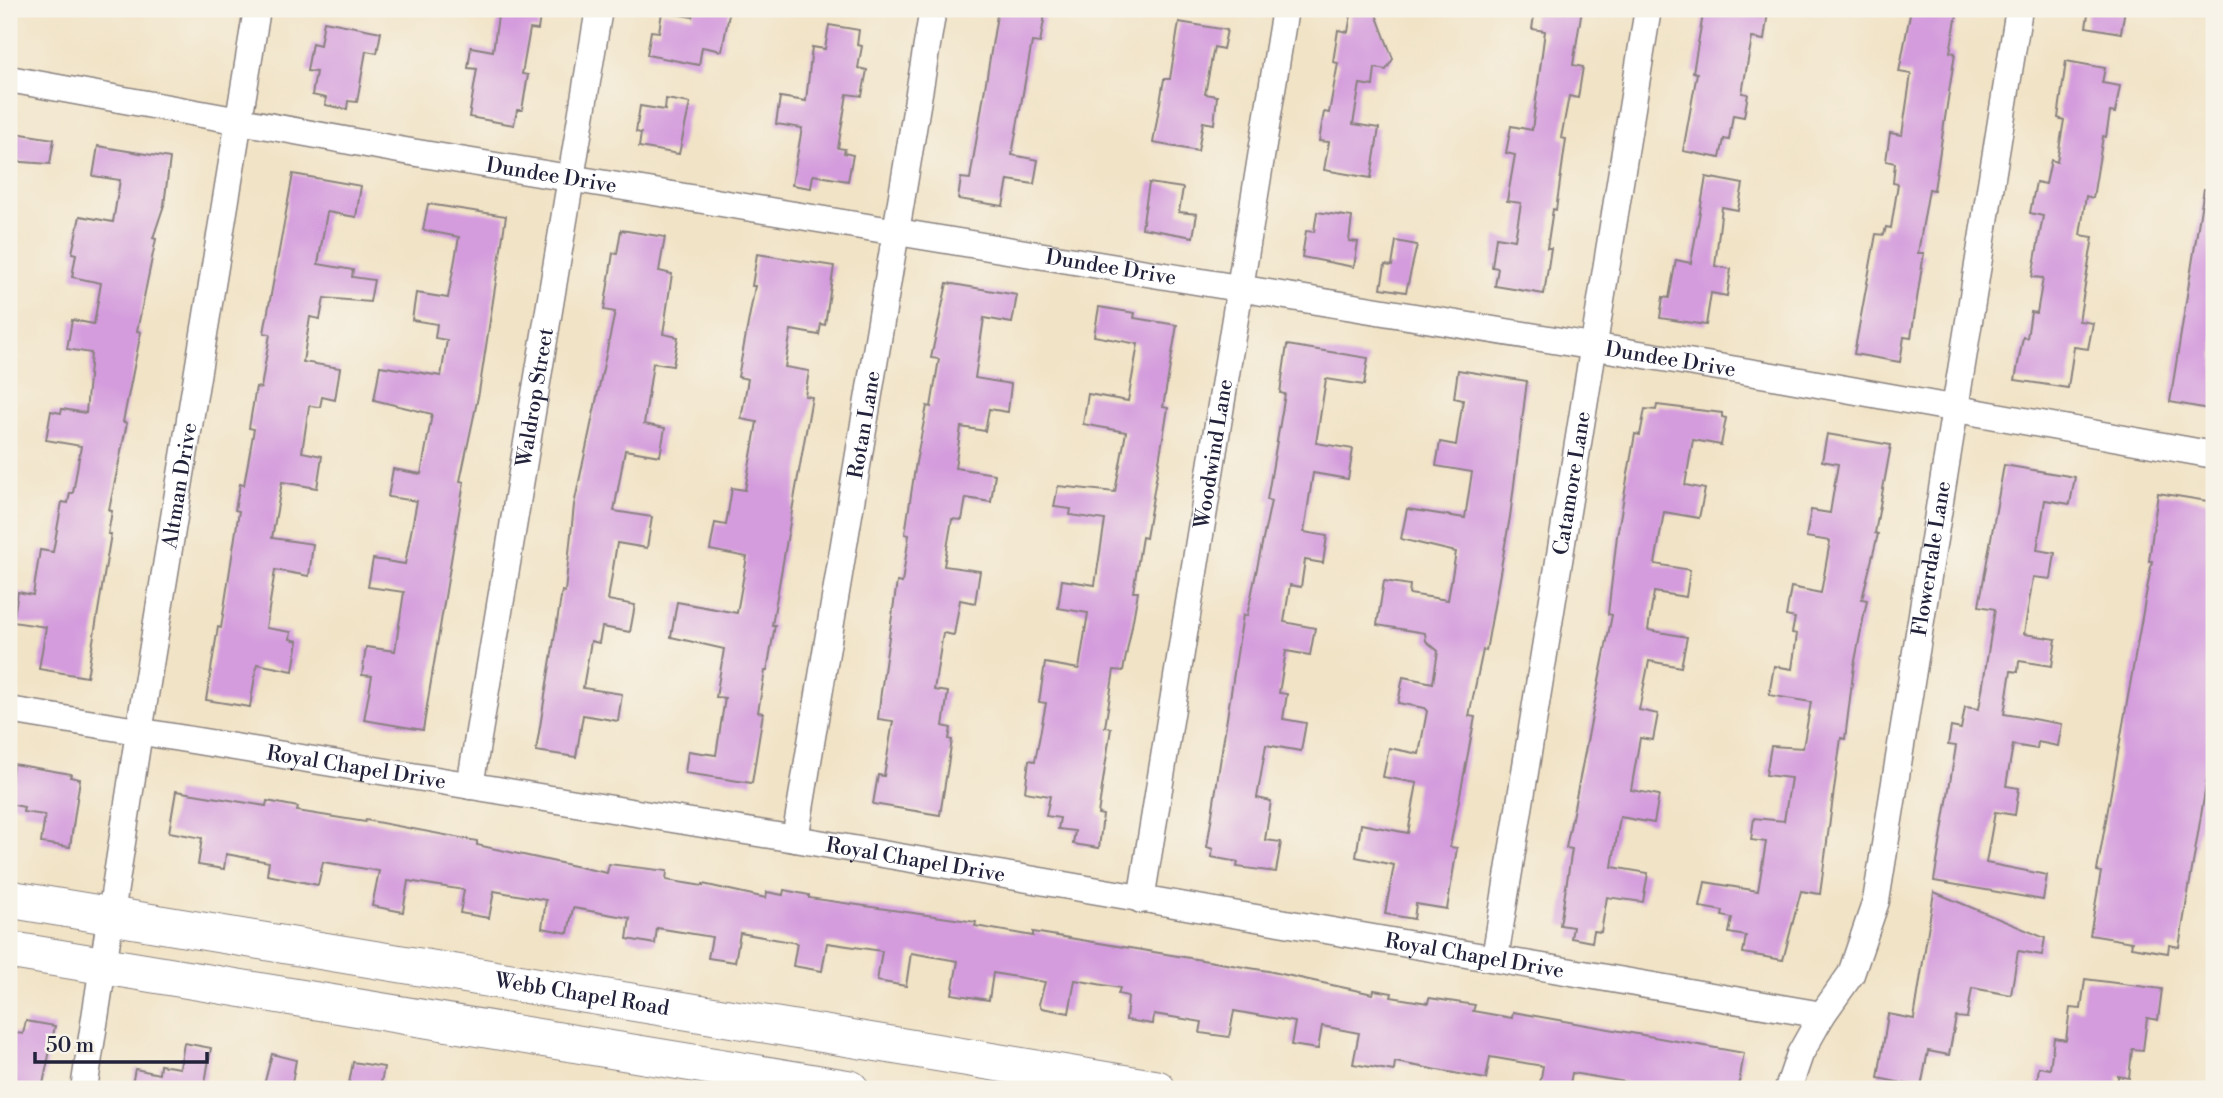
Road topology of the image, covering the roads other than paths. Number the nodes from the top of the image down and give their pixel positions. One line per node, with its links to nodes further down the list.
1 (257, 9): 8 (street, Altman Drive)
2 (599, 9): 9 (street, Waldrop Street)
3 (933, 9): 10 (street, Rotan Lane)
4 (1285, 9): 11 (street, Woodwind Lane)
5 (1648, 9): 12 (street, Catamore Lane)
6 (2019, 9): 13 (street, Flowerdale Lane)
7 (9, 79): 8 (street, Dundee Drive)
8 (239, 120): 9 (street, Dundee Drive); 16 (street, Altman Drive)
9 (571, 178): 10 (street, Dundee Drive); 17 (street, Waldrop Street)
10 (898, 232): 11 (street, Dundee Drive); 18 (street, Rotan Lane)
11 (1241, 287): 12 (street, Dundee Drive); 20 (street, Woodwind Lane)
12 (1594, 346): 13 (street, Dundee Drive); 23 (street, Catamore Lane)
13 (1955, 410): 14 (street, Dundee Drive); 25 (street, Flowerdale Lane)
14 (2214, 455)
15 (9, 710): 16 (street, Royal Chapel Drive)
16 (139, 732): 17 (street, Royal Chapel Drive); 21 (street, Altman Drive)
17 (470, 786): 18 (street, Royal Chapel Drive)
18 (795, 839): 20 (street, Royal Chapel Drive)
19 (9, 899): 21 (main road, Webb Chapel Road)
20 (1141, 900): 23 (street, Royal Chapel Drive)
21 (111, 915): 24 (street, Altman Drive); 28 (main road, Webb Chapel Road)
22 (9, 950): 24 (main road)
23 (1495, 958): 25 (street, Royal Chapel Drive)
24 (104, 964): 26 (street, Altman Drive); 27 (main road)
25 (1822, 1015): 29 (street, Flowerdale Lane)
26 (84, 1089)
27 (850, 1089)
28 (1157, 1089)
29 (1788, 1089)

